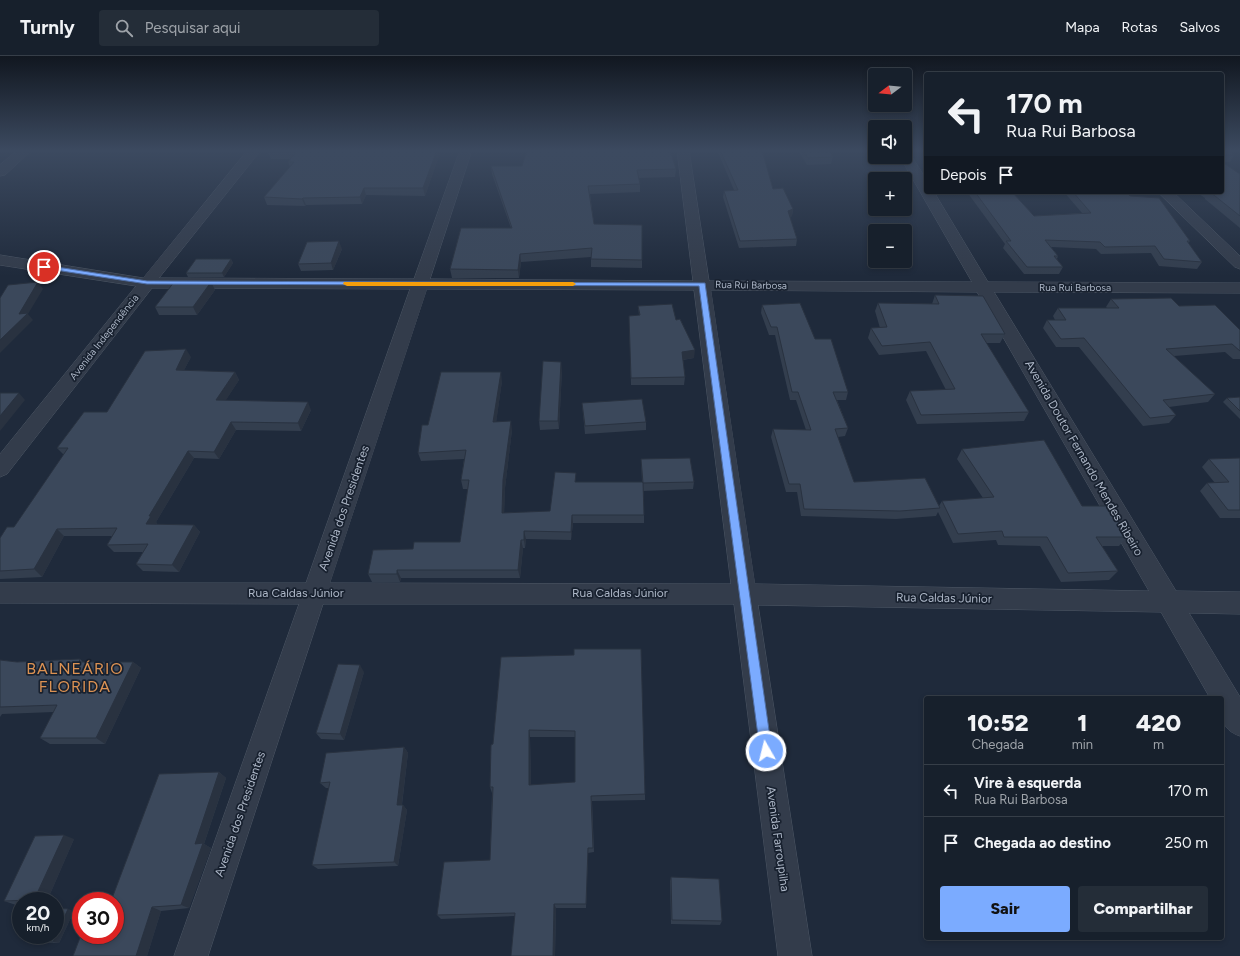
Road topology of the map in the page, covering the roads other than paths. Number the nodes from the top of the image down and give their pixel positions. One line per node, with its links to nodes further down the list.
1 (221, 192): 8 (street, Avenida Independência)
2 (452, 192): 9 (street, Avenida dos Presidentes)
3 (689, 192): 10 (street, Avenida Farroupilha)
4 (929, 194): 11 (street, Avenida Doutor Fernando Mendes Ribeiro)
5 (1167, 194): 7 (street)
6 (0, 260): 8 (street, Rua Rui Barbosa)
7 (1240, 264)
8 (147, 282): 9 (street, Rua Rui Barbosa); 13 (street, Avenida Independência)
9 (421, 284): 10 (street, Rua Rui Barbosa); 15 (street, Avenida dos Presidentes)
10 (702, 284): 11 (street, Rua Rui Barbosa); 16 (street, Avenida Farroupilha)
11 (984, 287): 12 (street, Rua Rui Barbosa); 17 (street, Avenida Doutor Fernando Mendes Ribeiro)
12 (1240, 288)
13 (0, 469)
14 (0, 593): 15 (street, Rua Caldas Júnior)
15 (315, 593): 16 (street, Rua Caldas Júnior); 22 (street, Avenida dos Presidentes)
16 (744, 594): 17 (street, Rua Caldas Júnior); 23 (street, Avenida Farroupilha)
17 (1168, 602): 18 (street, Rua Caldas Júnior); 20 (street, Avenida Doutor Fernando Mendes Ribeiro)
18 (1240, 603)
19 (1224, 696): 21 (street, Avenida Doutor Fernando Mendes Ribeiro)
20 (1224, 696)
21 (1240, 723)
22 (191, 956)
23 (795, 956)

